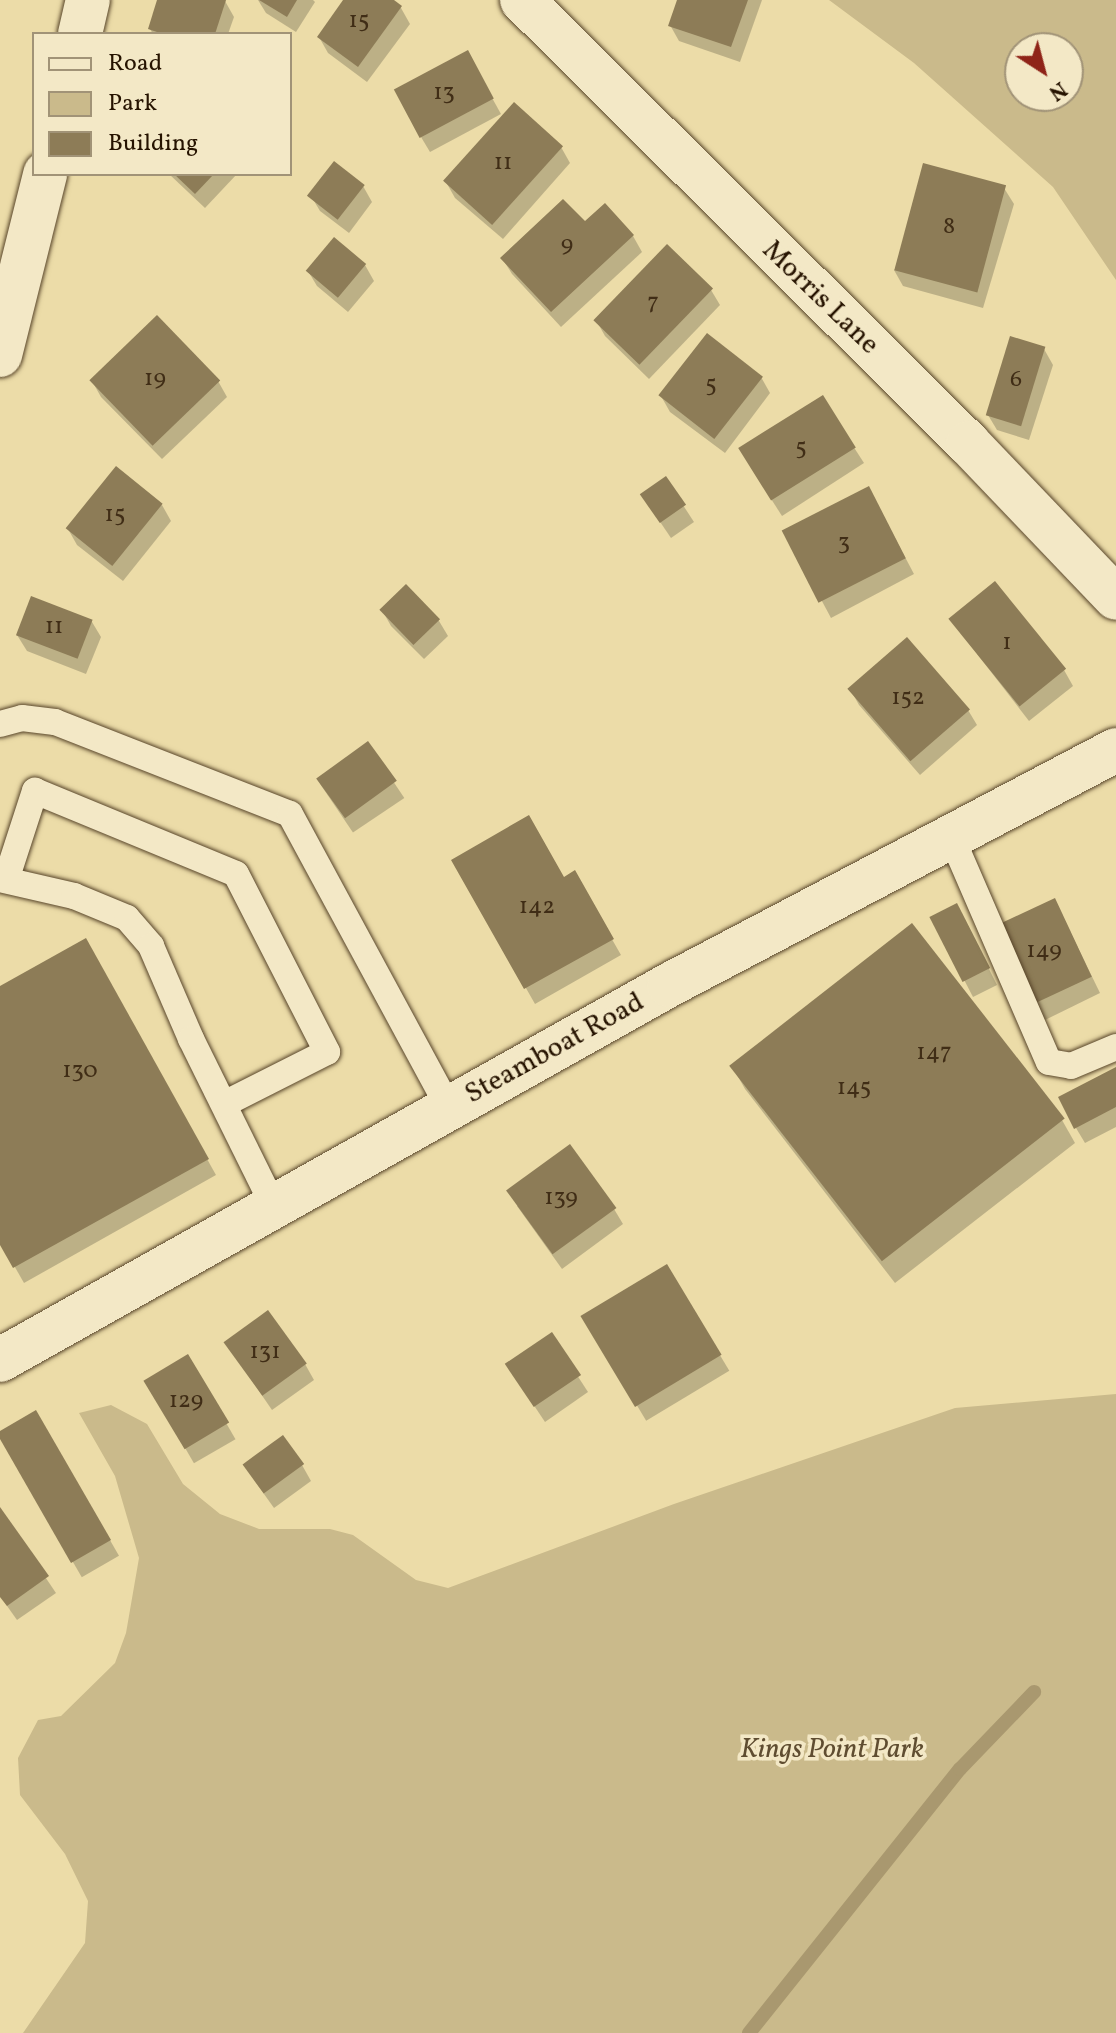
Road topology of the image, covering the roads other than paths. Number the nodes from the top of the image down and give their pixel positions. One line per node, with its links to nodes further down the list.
1 (88, 0): 3 (street)
2 (522, 0): 6 (street, Morris Lane)
3 (80, 32)
4 (45, 176): 5 (street)
5 (0, 355)
6 (1116, 598)
7 (0, 724): 13 (lane)
8 (1116, 750): 9 (street, Steamboat Road)
9 (951, 836): 11 (lane); 13 (street, Steamboat Road)
10 (3, 880): 12 (lane); 12 (lane)
11 (1116, 1047)
12 (224, 1104): 14 (lane)
13 (449, 1108): 14 (street, Steamboat Road)
14 (274, 1207): 15 (street, Steamboat Road)
15 (0, 1360)

